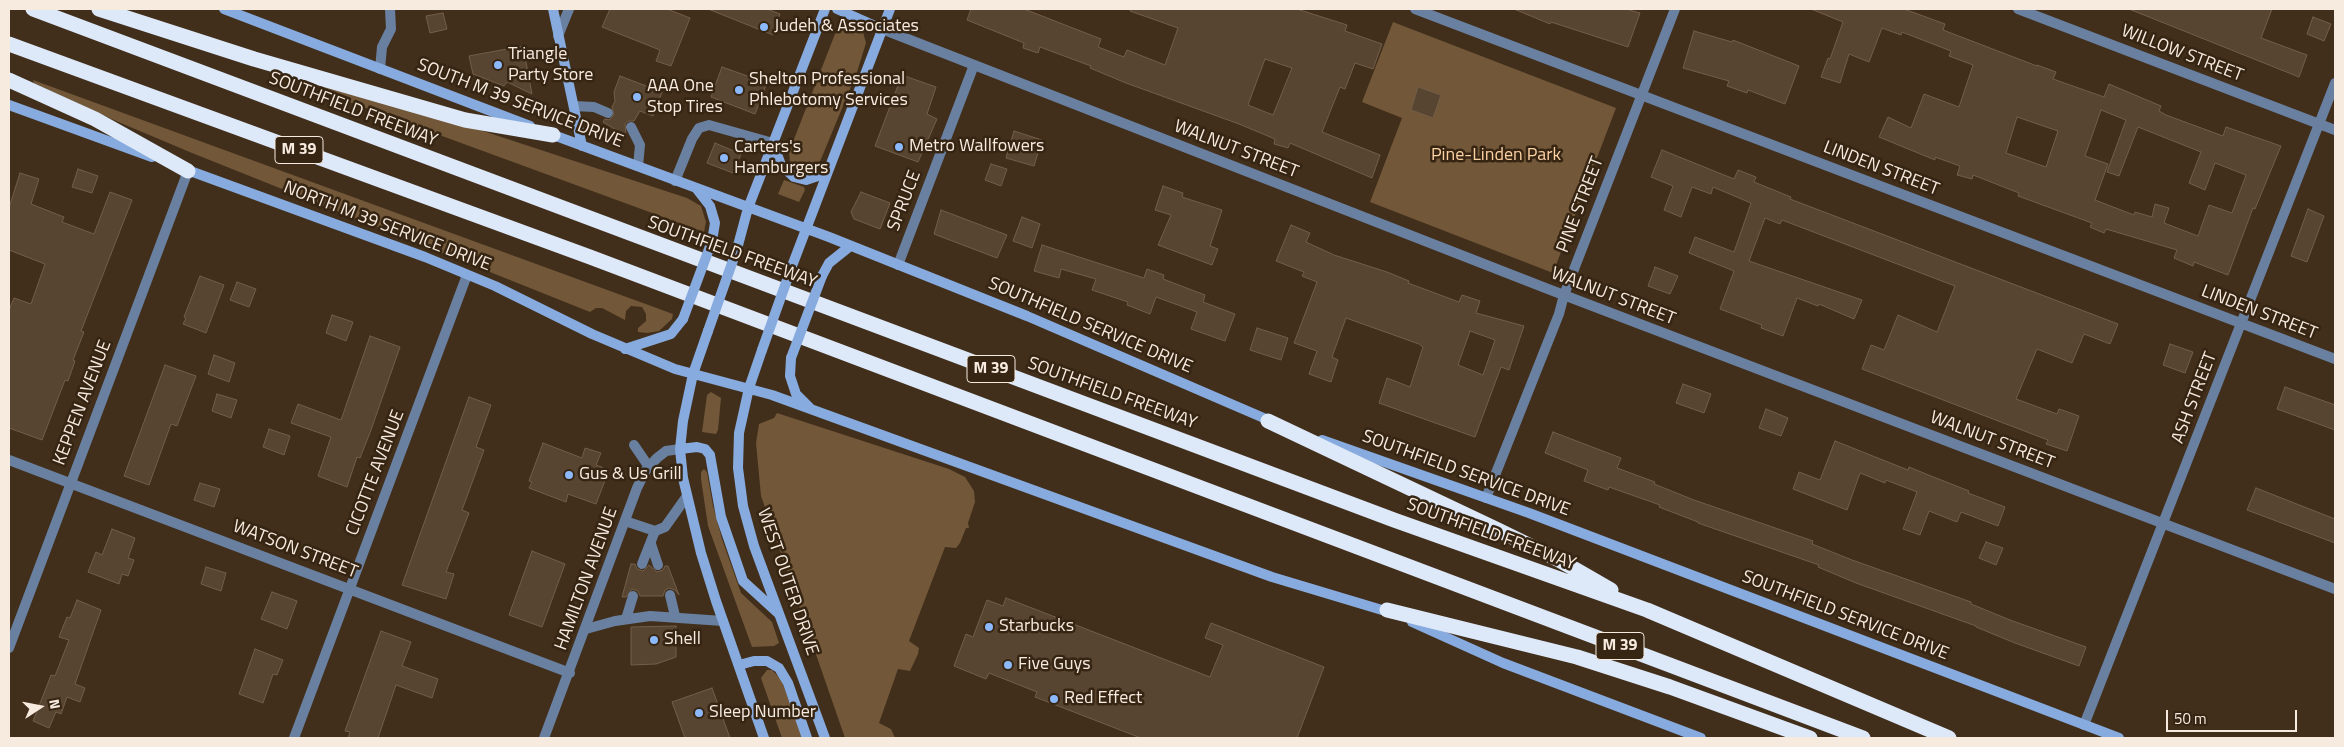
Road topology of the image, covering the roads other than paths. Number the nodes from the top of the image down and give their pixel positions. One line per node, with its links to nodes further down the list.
1 (33, 9): 66 (highway, SOUTHFIELD FREEWAY / M 39)
2 (99, 9): 27 (highway)
3 (224, 9): 17 (main road, SOUTH M 39 SERVICE DRIVE)
4 (390, 9): 17 (street)
5 (553, 9): 14 (main road)
6 (569, 9): 14 (street)
7 (825, 9): 28 (main road)
8 (837, 9): 13 (main road)
9 (890, 9): 13 (main road, WEST OUTER DRIVE)
10 (1415, 9): 20 (street, LINDEN STREET)
11 (1675, 9): 20 (street, PINE STREET)
12 (2018, 9): 24 (street, WILLOW STREET)
13 (882, 29): 16 (street, WALNUT STREET); 32 (main road, WEST OUTER DRIVE)
14 (558, 36): 22 (main road)
15 (9, 44): 83 (highway, M 39)
16 (974, 65): 38 (street, SPRUCE); 40 (street, WALNUT STREET)
17 (380, 69): 27 (main road, SOUTH M 39 SERVICE DRIVE)
18 (9, 80): 31 (highway)
19 (2335, 83): 24 (street, ASH STREET)
20 (1641, 94): 40 (street, PINE STREET); 41 (street, LINDEN STREET)
21 (9, 106): 31 (main road, NORTH M 39 SERVICE DRIVE)
22 (574, 106): 23 (street); 29 (main road)
23 (608, 113)
24 (2319, 124): 26 (street, WILLOW STREET); 41 (street, ASH STREET)
25 (631, 127): 30 (street)
26 (2335, 130)
27 (554, 135): 29 (main road, SOUTH M 39 SERVICE DRIVE)
28 (773, 143): 32 (main road); 33 (street); 35 (main road)
29 (582, 146): 30 (main road, SOUTH M 39 SERVICE DRIVE)
30 (638, 166): 33 (main road, SOUTH M 39 SERVICE DRIVE)
31 (188, 170): 39 (main road, NORTH M 39 SERVICE DRIVE); 52 (street, KEPPEN AVENUE)
32 (827, 173): 36 (main road, WEST OUTER DRIVE)
33 (675, 181): 34 (main road, SOUTH M 39 SERVICE DRIVE)
34 (696, 188): 35 (main road, SOUTH M 39 SERVICE DRIVE); 42 (main road, bridge)
35 (748, 208): 36 (main road, SOUTH M 39 SERVICE DRIVE); 44 (main road, bridge)
36 (806, 228): 37 (main road, SOUTHFIELD SERVICE DRIVE); 45 (main road, WEST OUTER DRIVE, bridge)
37 (849, 246): 38 (main road, SOUTHFIELD SERVICE DRIVE); 46 (main road, bridge)
38 (898, 264): 47 (main road, SOUTHFIELD SERVICE DRIVE)
39 (467, 275): 42 (main road, NORTH M 39 SERVICE DRIVE); 61 (street, CICOTTE AVENUE)
40 (1564, 295): 54 (street, PINE STREET); 56 (street, WALNUT STREET)
41 (2241, 324): 43 (street, LINDEN STREET); 56 (street, ASH STREET)
42 (625, 349): 44 (main road, NORTH M 39 SERVICE DRIVE)
43 (2335, 359)
44 (693, 374): 45 (main road, NORTH M 39 SERVICE DRIVE); 49 (main road)
45 (749, 388): 46 (main road); 67 (main road, WEST OUTER DRIVE)
46 (812, 411): 65 (main road)
47 (1268, 421): 54 (main road, SOUTHFIELD SERVICE DRIVE); 66 (highway)
48 (634, 445): 51 (street)
49 (680, 449): 51 (street, HAMILTON AVENUE); 53 (main road); 67 (main road)
50 (9, 460): 52 (street, WATSON STREET)
51 (649, 467): 55 (street, HAMILTON AVENUE)
52 (71, 483): 61 (street, WATSON STREET); 72 (street, KEPPEN AVENUE)
53 (687, 496): 57 (street); 70 (main road)
54 (1486, 498): 75 (main road, SOUTHFIELD SERVICE DRIVE)
55 (625, 521): 57 (street); 71 (street, HAMILTON AVENUE)
56 (2163, 523): 62 (street, WALNUT STREET); 75 (street, ASH STREET)
57 (656, 532): 58 (street)
58 (651, 544): 59 (street); 60 (street)
59 (642, 564)
60 (658, 566)
61 (350, 588): 74 (street, WATSON STREET); 76 (street, CICOTTE AVENUE)
62 (2335, 589)
63 (670, 595): 68 (street)
64 (633, 596): 69 (street)
65 (1387, 610): 81 (main road); 82 (highway)
66 (1647, 610): 84 (highway, SOUTHFIELD FREEWAY / M 39)
67 (779, 613): 80 (main road, WEST OUTER DRIVE)
68 (675, 616): 69 (street); 70 (street)
69 (626, 619): 71 (street)
70 (723, 621): 73 (main road)
71 (586, 629): 74 (street, HAMILTON AVENUE)
72 (9, 648)
73 (738, 664): 78 (main road); 79 (main road)
74 (570, 673): 77 (street, HAMILTON AVENUE)
75 (2084, 725): 85 (main road, SOUTHFIELD SERVICE DRIVE)
76 (294, 738)
77 (544, 738)
78 (764, 738)
79 (807, 738)
80 (825, 738)
81 (1701, 738)
82 (1810, 738)
83 (1863, 738)
84 (1949, 738)
85 (2119, 738)

